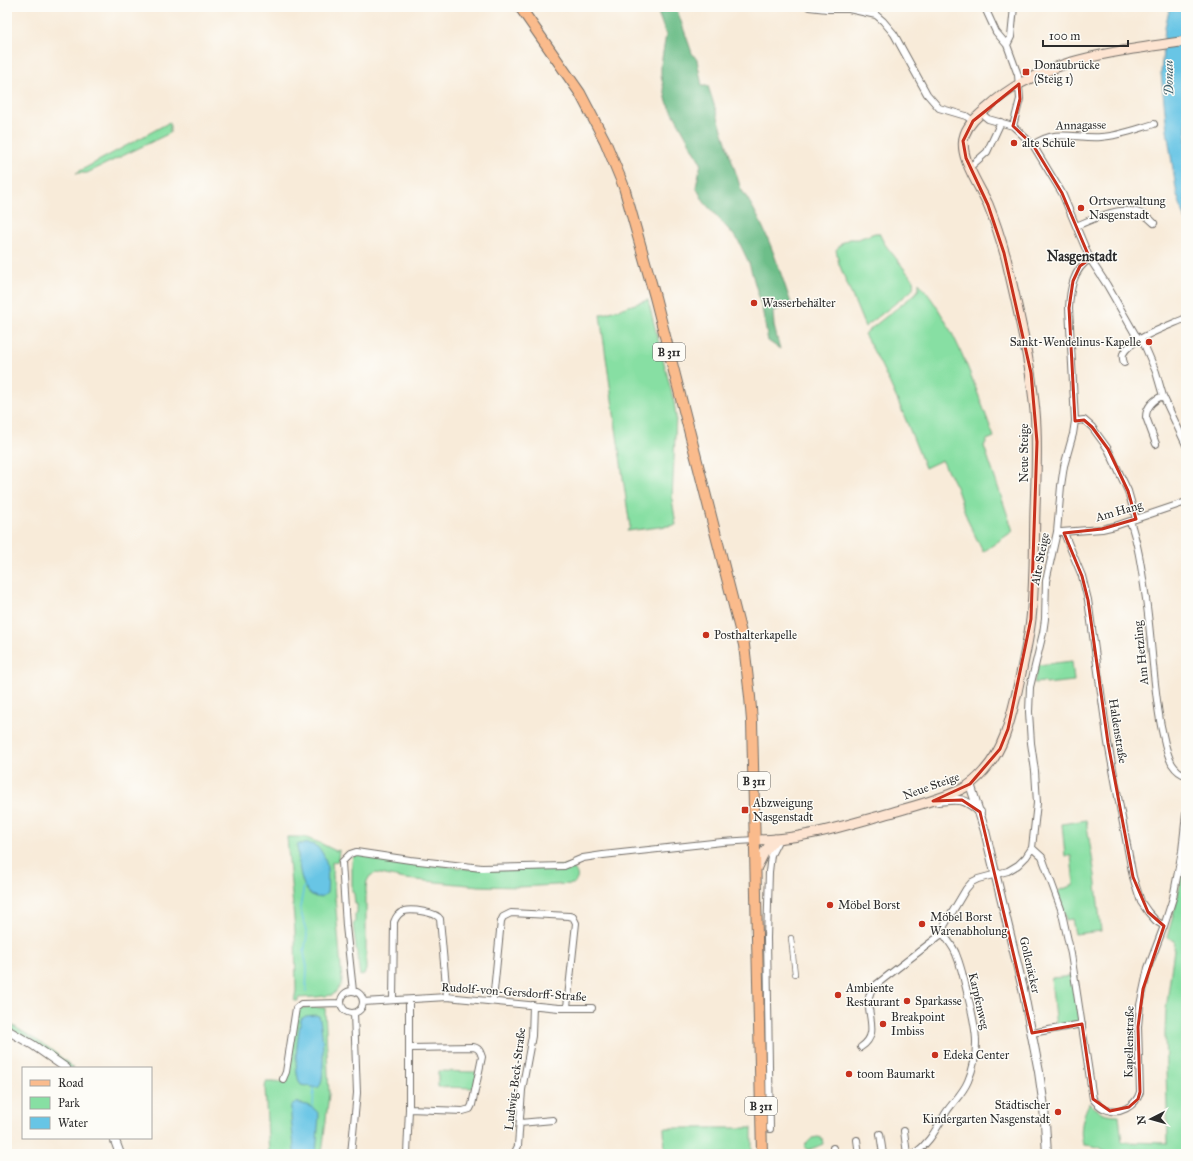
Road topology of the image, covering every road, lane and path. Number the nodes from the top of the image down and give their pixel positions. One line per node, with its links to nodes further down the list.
1 (520, 7): 35 (main road, B 311)
2 (809, 7): 9 (street)
3 (1014, 7): 6 (street)
4 (985, 8): 6 (street)
5 (1186, 41): 7 (main road, Neue Steige)
6 (1007, 46): 7 (street)
7 (1019, 84): 8 (main road, Neue Steige); 12 (street)
8 (981, 113): 9 (main road, Neue Steige); 10 (street)
9 (974, 121): 14 (main road, Neue Steige)
10 (1001, 122): 12 (street); 14 (street)
11 (1154, 124): 13 (street, Annagasse)
12 (1013, 126): 13 (street)
13 (1033, 145): 16 (street)
14 (970, 167): 30 (main road, Neue Steige)
15 (1154, 224): 16 (street)
16 (1076, 226): 17 (street)
17 (1090, 259): 19 (street); 22 (street, Alte Steige)
18 (1186, 318): 19 (street)
19 (1139, 339): 20 (street); 21 (street)
20 (1124, 363)
21 (1163, 396): 23 (street); 24 (street)
22 (1074, 421): 26 (street, Am Hetzling); 27 (street, Alte Steige)
23 (1156, 444)
24 (1186, 445)
25 (1186, 502): 26 (street, Am Hang)
26 (1133, 520): 28 (street, Am Hang); 29 (street, Am Hetzling)
27 (1057, 532): 28 (street, Am Hang); 36 (street, Alte Steige)
28 (1064, 533): 39 (street, Haldenstraße)
29 (1186, 775)
30 (970, 784): 31 (main road, Neue Steige); 32 (street, Gollenäcker)
31 (933, 801): 32 (street); 34 (main road, Neue Steige)
32 (980, 812): 38 (street, Gollenäcker)
33 (1186, 814): 39 (street, Kapellenstraße)
34 (777, 839): 35 (main road, Neue Steige); 37 (main road); 64 (street)
35 (755, 840): 37 (main road, B 311); 43 (street)
36 (1032, 848): 38 (street); 54 (street, Kapellenstraße)
37 (756, 869): 74 (main road, B 311)
38 (996, 874): 40 (street); 56 (street, Gollenäcker)
39 (1164, 926): 54 (street, Kapellenstraße)
40 (943, 933): 57 (street); 69 (street, Karpfenweg)
41 (791, 938): 42 (street)
42 (794, 974)
43 (353, 991): 48 (street); 49 (street)
44 (448, 997): 45 (street); 46 (street, Rudolf-von-Gersdorff-Straße); 47 (street, Rudolf-von-Gersdorff-Straße)
45 (393, 1000): 46 (street, Rudolf-von-Gersdorff-Straße); 48 (street, Rudolf-von-Gersdorff-Straße)
46 (409, 1000): 58 (street)
47 (493, 1001): 50 (street, Rudolf-von-Gersdorff-Straße); 51 (street)
48 (363, 1002): 53 (street)
49 (341, 1003): 53 (street); 60 (street)
50 (533, 1005): 51 (street, Rudolf-von-Gersdorff-Straße); 63 (street, Ludwig-Beck-Straße)
51 (567, 1008): 52 (street, Rudolf-von-Gersdorff-Straße)
52 (592, 1008)
53 (354, 1013): 71 (street)
54 (1082, 1024): 56 (street)
55 (7, 1030): 59 (street)
56 (1032, 1033): 78 (street, Gollenäcker)
57 (861, 1047)
58 (410, 1048): 61 (street); 61 (street)
59 (65, 1067)
60 (283, 1079)
61 (409, 1109): 72 (street)
62 (553, 1120): 63 (street)
63 (520, 1123): 73 (street, Ludwig-Beck-Straße)
64 (770, 1129)
65 (904, 1131): 77 (street)
66 (880, 1134): 76 (street)
67 (114, 1139): 70 (street)
68 (857, 1140): 75 (street)
69 (917, 1153)
70 (120, 1154)
71 (351, 1154)
72 (407, 1154)
73 (514, 1154)
74 (762, 1154)
75 (859, 1154)
76 (883, 1154)
77 (907, 1154)
78 (1048, 1154)

